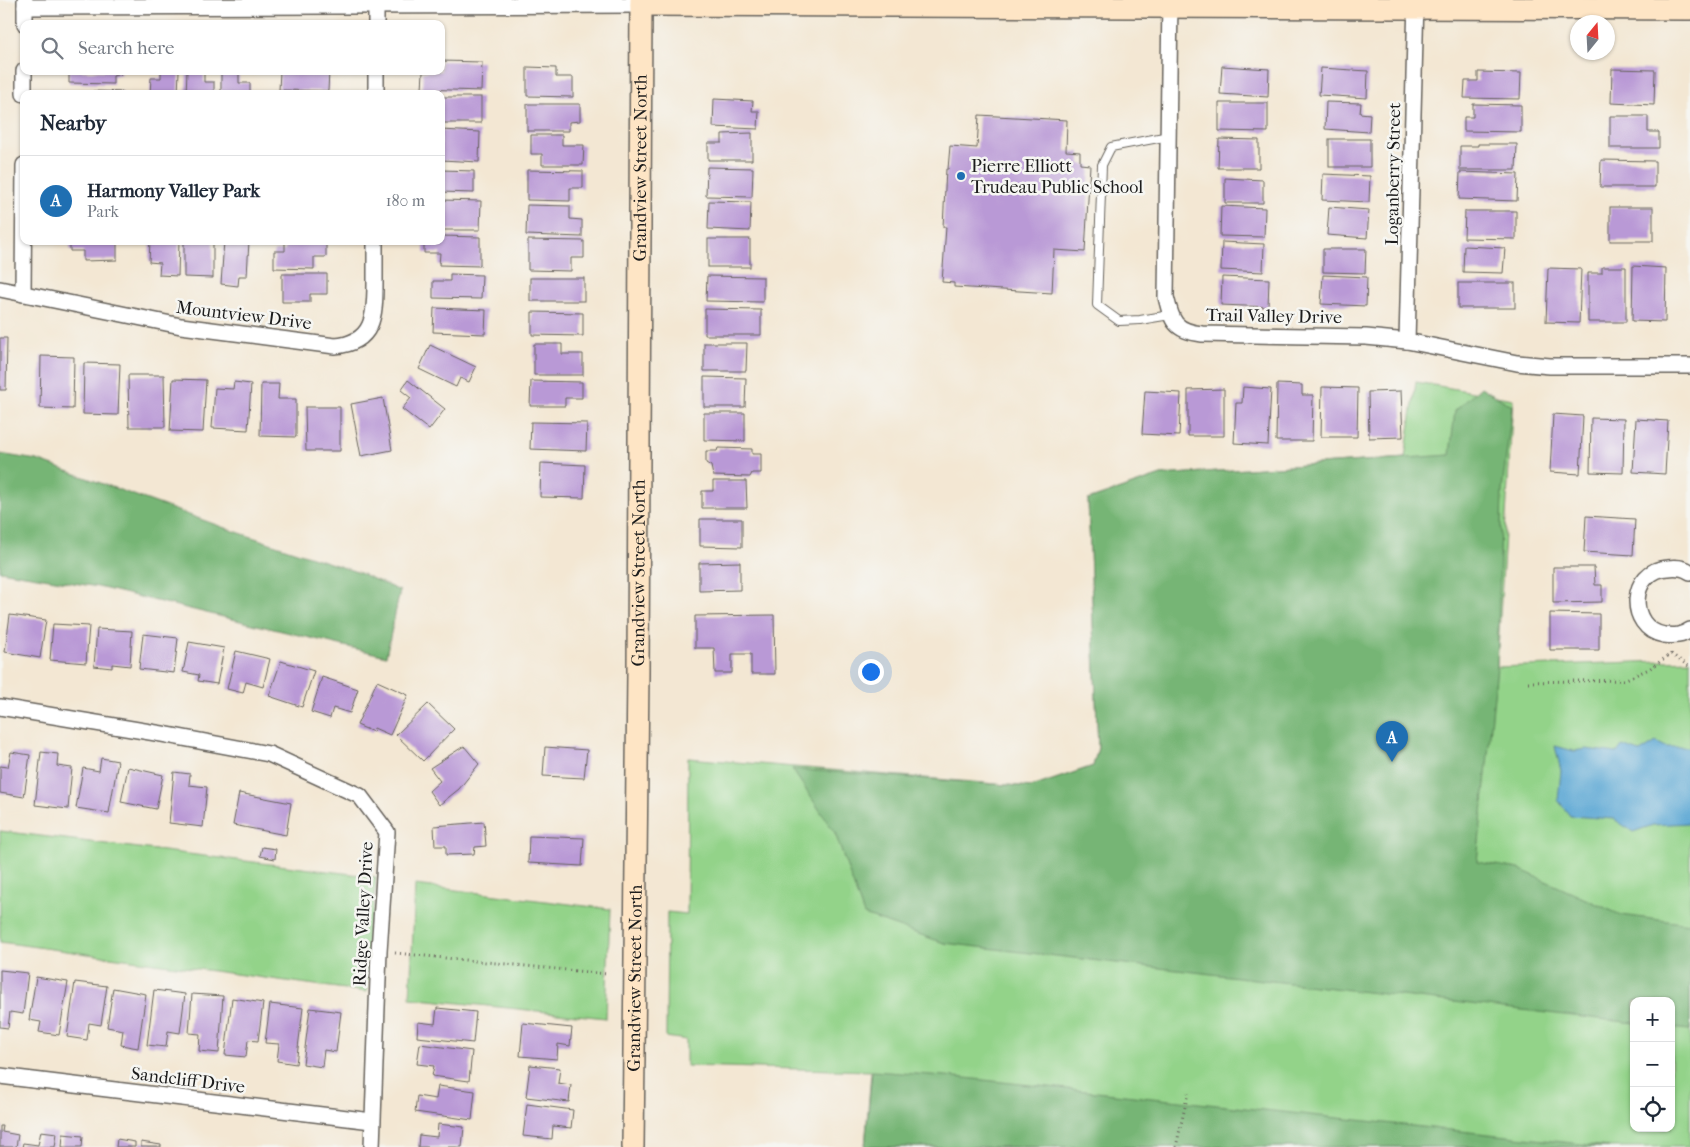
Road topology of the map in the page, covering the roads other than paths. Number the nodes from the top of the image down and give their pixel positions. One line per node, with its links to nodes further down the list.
1 (641, 2): 2 (street); 6 (street); 28 (street, Grandview Street North)
2 (913, 3): 4 (street)
3 (25, 4): 6 (street); 8 (street)
4 (1170, 4): 5 (street); 14 (street)
5 (1416, 4): 7 (street); 20 (street, Loganberry Street)
6 (376, 7): 9 (street)
7 (1690, 9)
8 (25, 20)
9 (376, 20)
10 (24, 75): 12 (street)
11 (376, 75): 13 (street)
12 (24, 90)
13 (376, 90)
14 (1169, 136): 19 (street); 19 (lane)
15 (23, 245): 18 (street)
16 (375, 245): 18 (street, Mountview Drive)
17 (0, 289): 18 (street, Mountview Drive)
18 (23, 294)
19 (1170, 315): 20 (street, Trail Valley Drive)
20 (1408, 341): 21 (street, Trail Valley Drive)
21 (1690, 366)
22 (1689, 567): 23 (street)
23 (1690, 630)
24 (0, 707): 26 (street, Ridge Valley Drive)
25 (0, 1076): 26 (street, Sandcliff Drive)
26 (372, 1121): 27 (street, Ridge Valley Drive)
27 (372, 1147)
28 (633, 1147)

